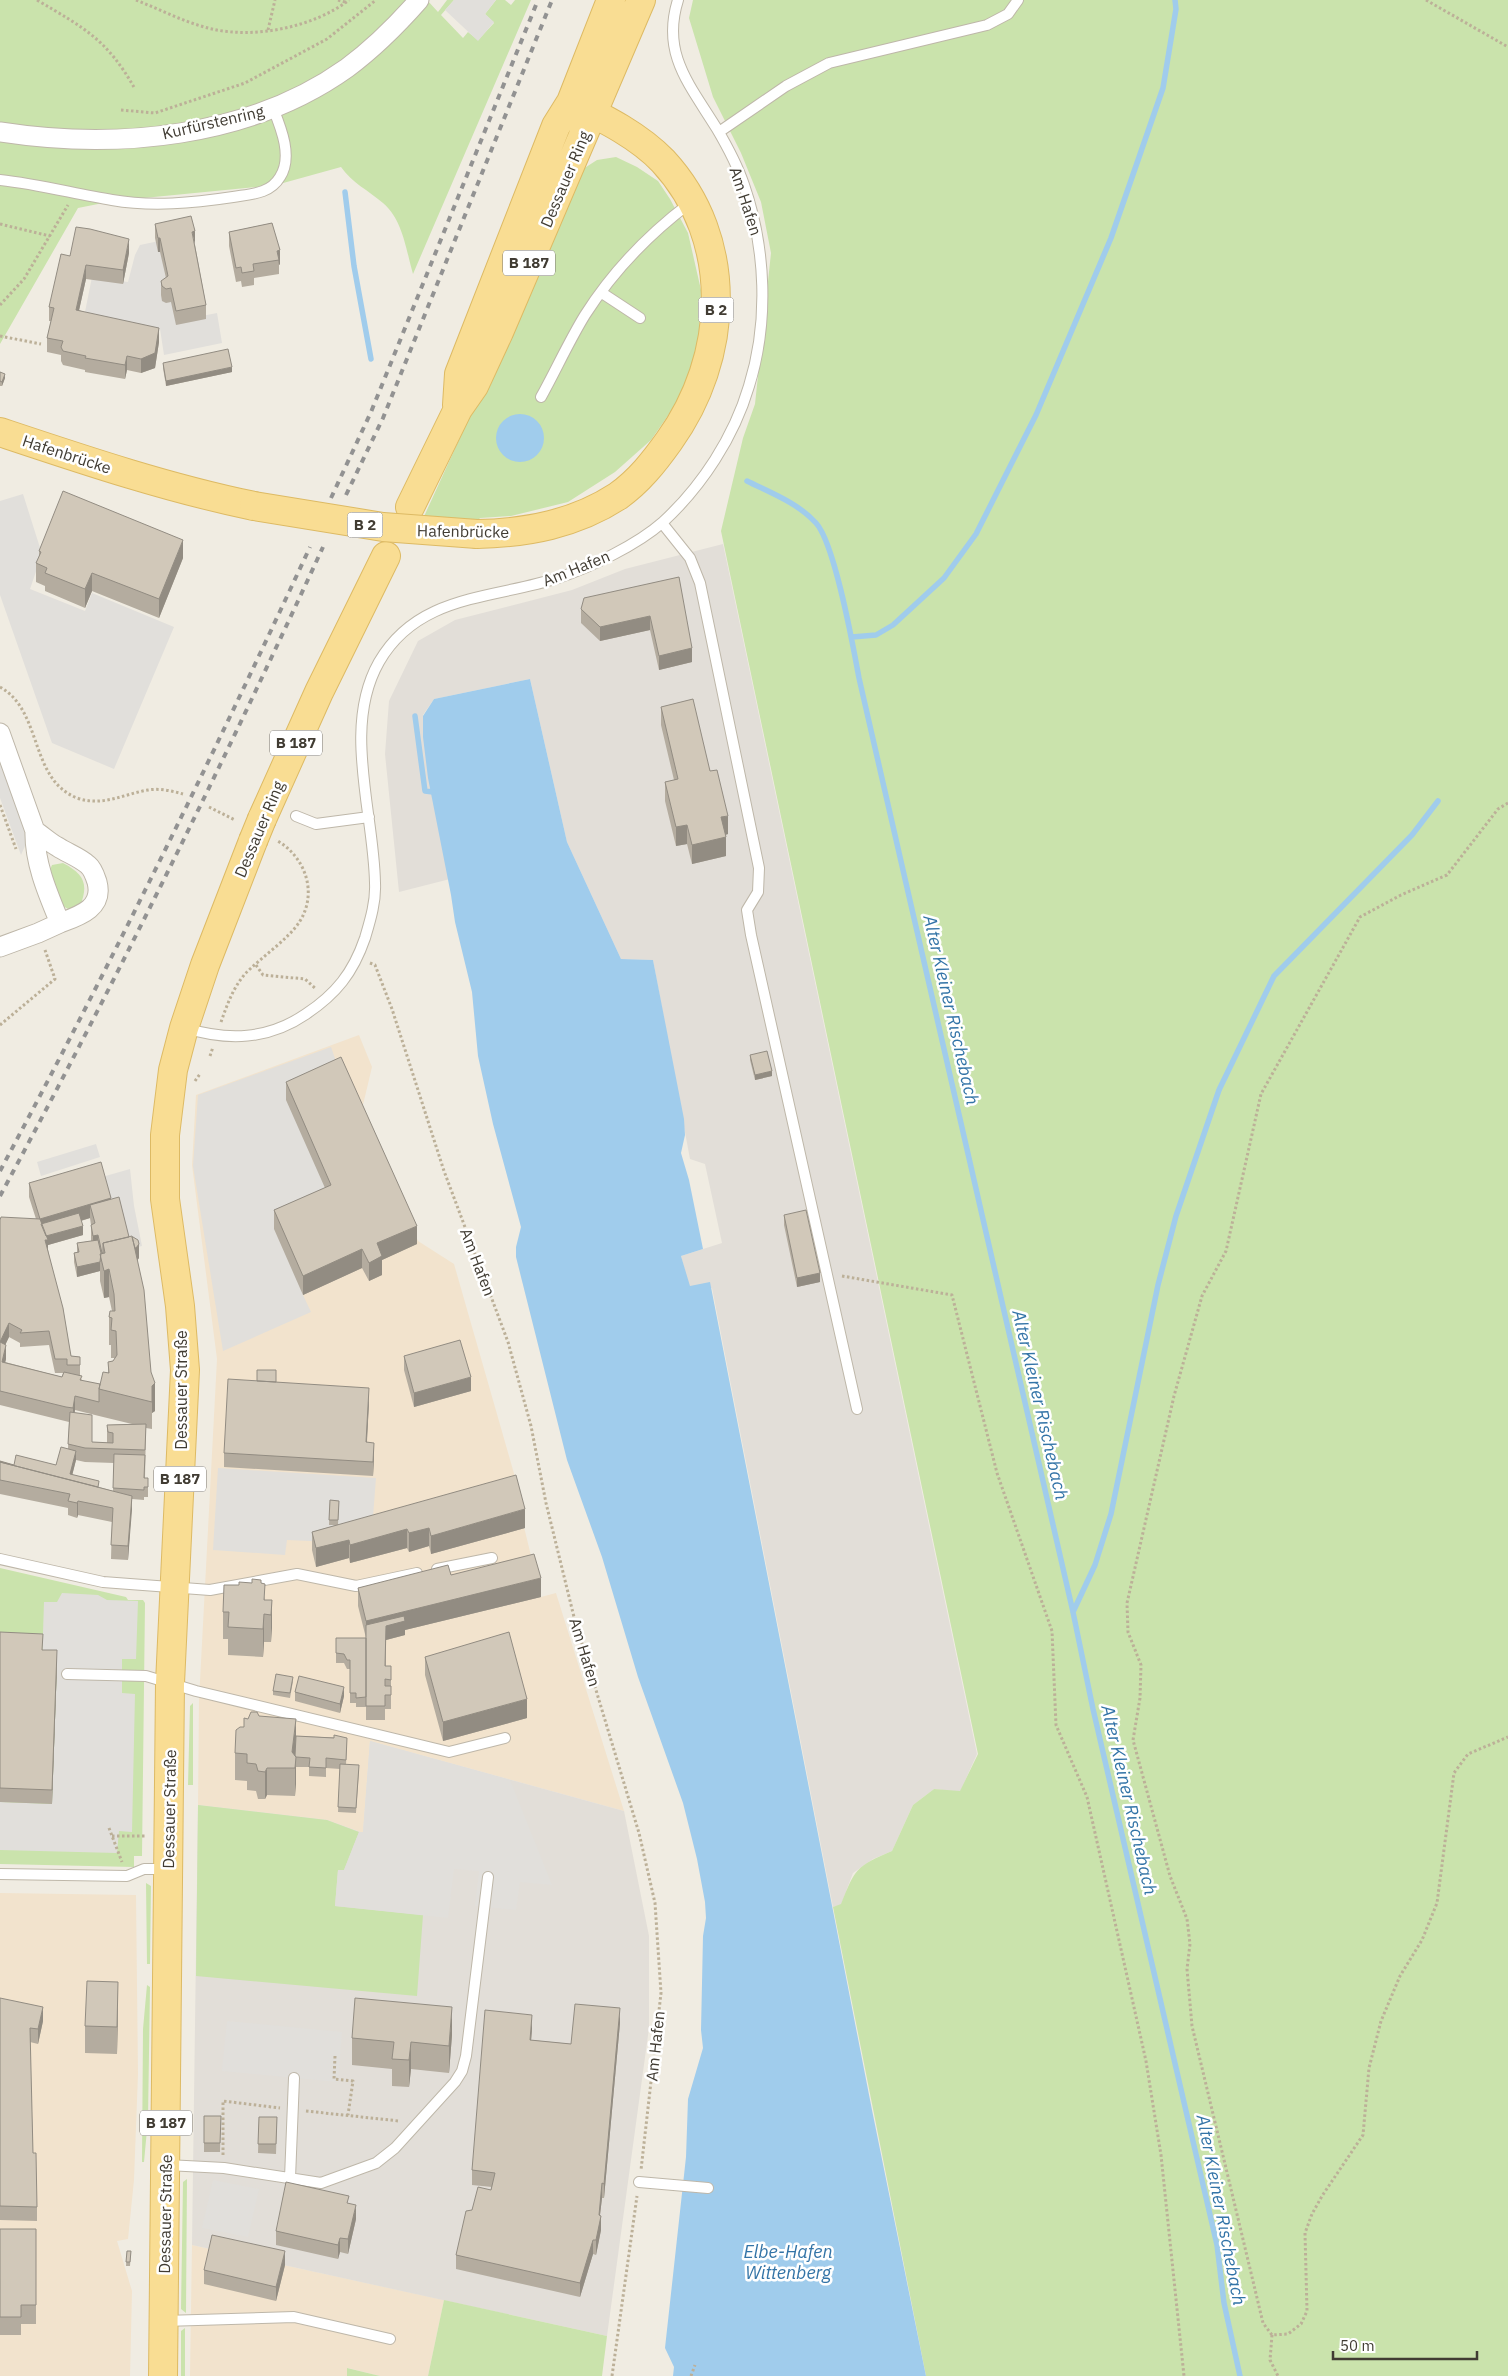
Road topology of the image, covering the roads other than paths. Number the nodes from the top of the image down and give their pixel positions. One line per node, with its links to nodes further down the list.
1 (419, 0): 6 (street, Kurfürstenring)
2 (611, 0): 7 (main road, Dessauer Ring)
3 (640, 0): 7 (main road, Dessauer Ring)
4 (678, 0): 9 (lane, Am Hafen)
5 (1018, 0): 9 (lane)
6 (273, 108): 8 (street, Kurfürstenring); 10 (lane)
7 (582, 108): 11 (main road, Hafenbrücke / B 2); 16 (main road, Dessauer Ring / B 187)
8 (0, 132)
9 (719, 132): 17 (lane, Am Hafen)
10 (0, 180)
11 (691, 202): 12 (lane); 15 (main road, Hafenbrücke / B 2, bridge)
12 (602, 292): 13 (lane); 14 (lane)
13 (640, 318)
14 (541, 397)
15 (0, 432)
16 (410, 507)
17 (662, 523): 21 (lane, Am Hafen); 26 (lane)
18 (386, 556): 25 (main road, Dessauer Ring / B 187)
19 (0, 733): 22 (street)
20 (296, 816): 21 (lane)
21 (369, 817): 25 (lane, Am Hafen)
22 (36, 831): 23 (street); 23 (street)
23 (60, 922): 24 (street)
24 (0, 947)
25 (184, 1028): 29 (main road, Dessauer Straße / B 187)
26 (857, 1409)
27 (0, 1558): 29 (lane)
28 (492, 1558): 29 (lane)
29 (174, 1588): 31 (main road, Dessauer Straße / B 187)
30 (67, 1674): 31 (lane)
31 (170, 1683): 32 (lane); 33 (main road, Dessauer Straße / B 187)
32 (505, 1738)
33 (168, 1869): 34 (lane); 37 (main road, Dessauer Straße / B 187)
34 (0, 1874)
35 (488, 1877): 38 (lane)
36 (294, 2078): 38 (lane)
37 (166, 2164): 38 (lane); 41 (main road, Dessauer Straße / B 187)
38 (290, 2178)
39 (639, 2182): 40 (lane)
40 (708, 2188)
41 (163, 2321): 42 (lane); 43 (main road, Dessauer Straße / B 187)
42 (390, 2339)
43 (163, 2376)

